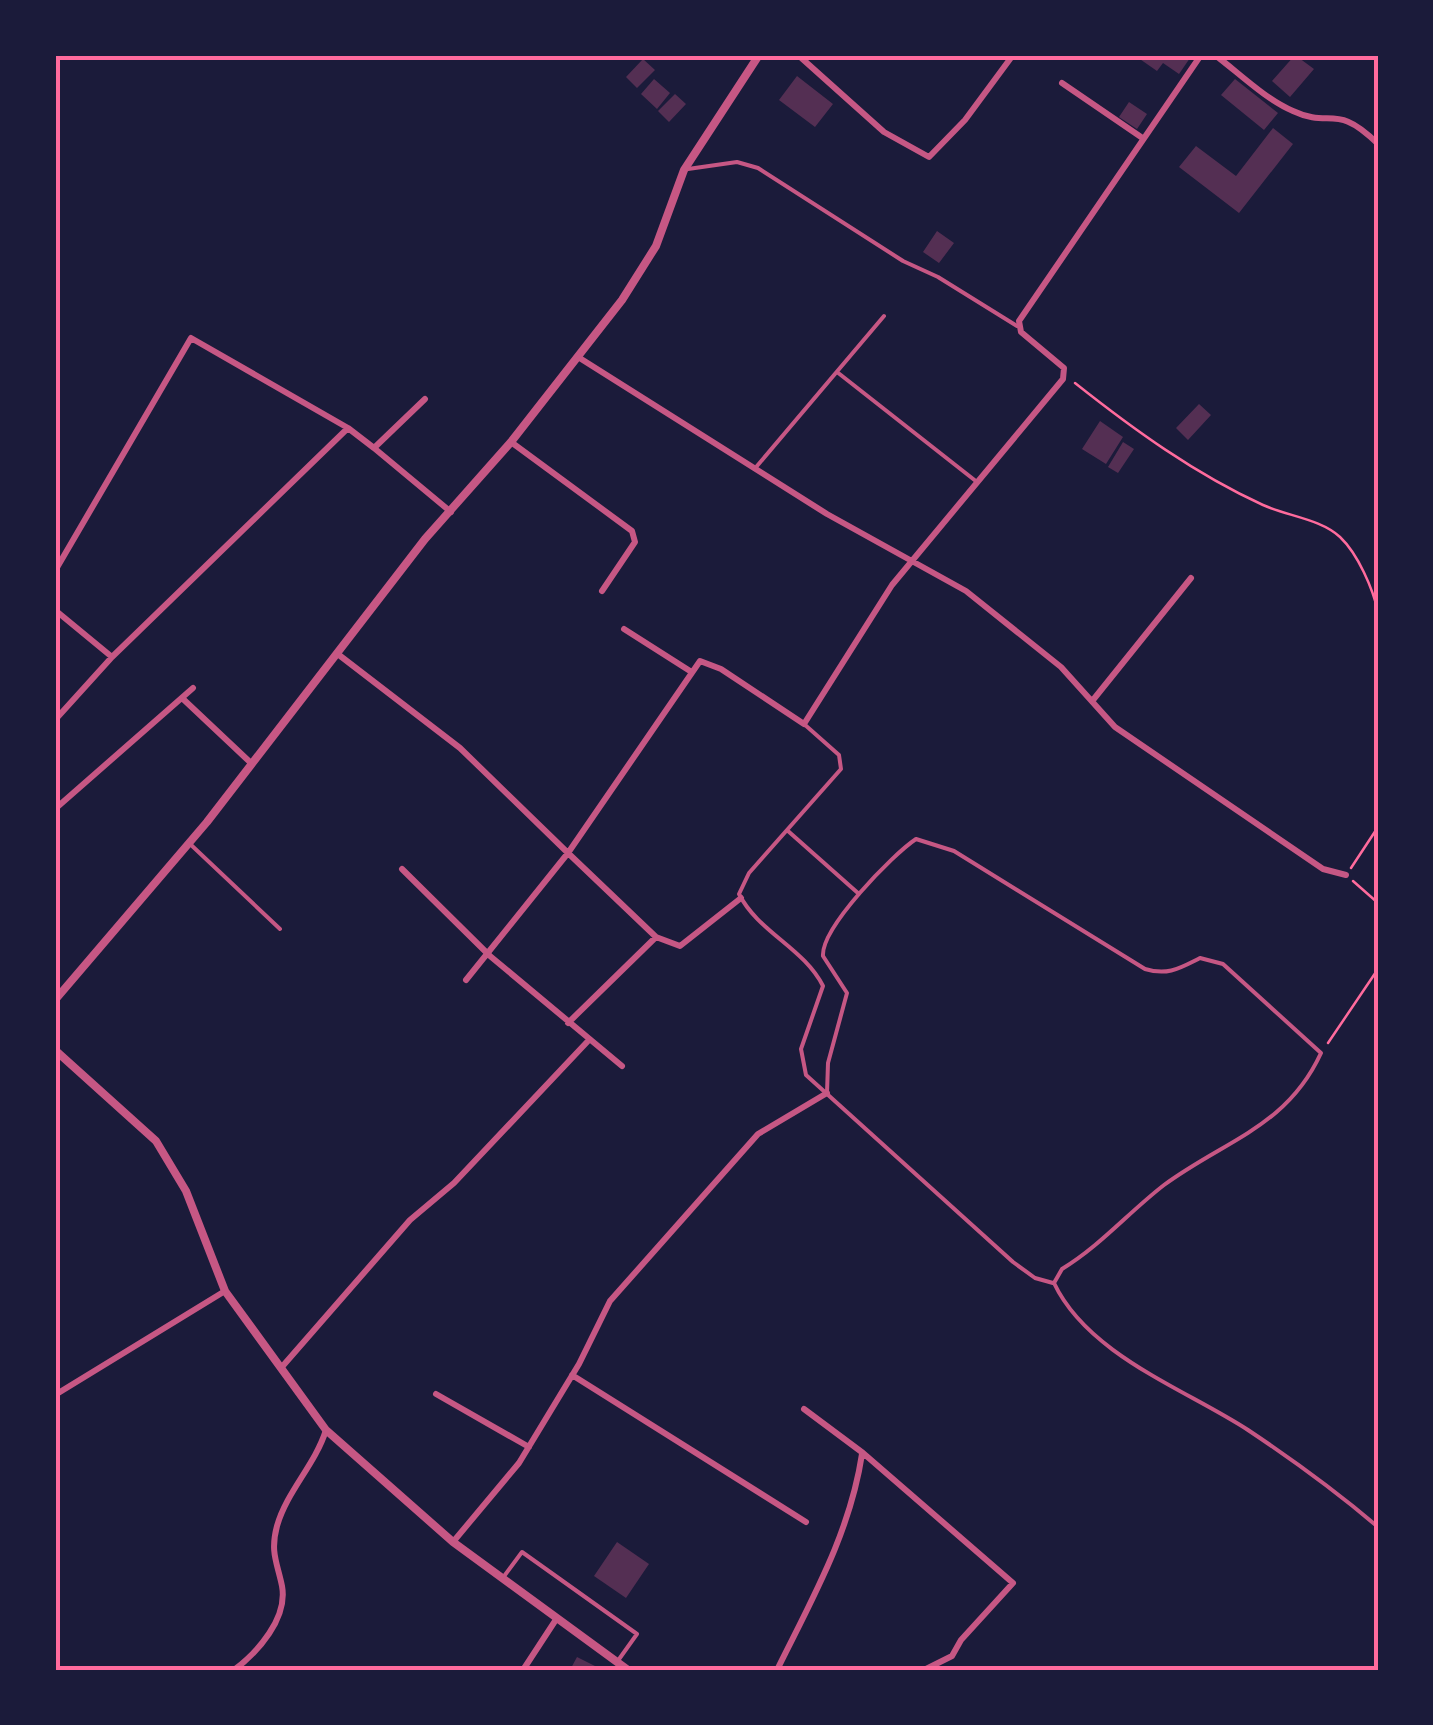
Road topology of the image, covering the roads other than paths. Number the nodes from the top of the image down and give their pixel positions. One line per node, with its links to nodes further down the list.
1 (759, 55): 9 (street)
2 (798, 55): 3 (street)
3 (1013, 55)
4 (1201, 55): 7 (street)
5 (1215, 55): 8 (street)
6 (1062, 83): 7 (street)
7 (1141, 137): 11 (street)
8 (1378, 144)
9 (684, 170): 11 (lane); 12 (street)
10 (884, 316): 13 (lane)
11 (1017, 326): 19 (street)
12 (578, 357): 16 (street); 18 (street)
13 (836, 372): 18 (lane); 19 (lane)
14 (425, 399): 17 (street)
15 (348, 428): 17 (street); 22 (street); 28 (street)
16 (511, 442): 20 (street); 24 (street)
17 (374, 448): 20 (street)
18 (757, 466): 21 (street)
19 (977, 482): 21 (street)
20 (451, 512): 27 (street)
21 (913, 561): 32 (street); 34 (street)
22 (55, 570)
23 (1191, 578): 32 (street)
24 (602, 591)
25 (55, 610): 28 (street)
26 (624, 629): 29 (street)
27 (339, 655): 35 (street); 39 (street)
28 (112, 657): 33 (street)
29 (690, 671): 34 (street); 39 (street)
30 (194, 688): 31 (street)
31 (182, 698): 35 (street); 36 (street)
32 (1093, 700): 41 (street)
33 (55, 720)
34 (804, 724): 37 (lane)
35 (252, 764): 38 (street)
36 (55, 809)
37 (787, 830): 42 (lane); 43 (lane)
38 (189, 843): 44 (lane); 48 (street)
39 (568, 853): 45 (street); 46 (street)
40 (402, 869): 46 (street)
41 (1346, 875)
42 (859, 894): 53 (lane); 54 (lane)
43 (740, 898): 45 (street); 53 (lane)
44 (280, 929)
45 (656, 936): 49 (street)
46 (490, 956): 47 (street); 49 (street)
47 (466, 980)
48 (55, 1000)
49 (568, 1023): 50 (street)
50 (588, 1041): 52 (street); 56 (street)
51 (55, 1050): 55 (street)
52 (622, 1066)
53 (827, 1093): 54 (lane); 57 (street)
54 (1054, 1283): 65 (lane)
55 (224, 1291): 56 (street); 59 (street)
56 (280, 1368): 61 (street)
57 (572, 1375): 62 (street); 64 (street)
58 (436, 1394): 62 (street)
59 (55, 1395)
60 (804, 1410): 63 (street)
61 (326, 1430): 66 (street); 70 (street)
62 (528, 1447): 66 (street)
63 (863, 1453): 73 (street); 74 (street)
64 (806, 1522)
65 (1378, 1527)
66 (453, 1542): 67 (street)
67 (502, 1579): 68 (street); 69 (lane)
68 (558, 1618): 69 (street); 71 (street)
69 (617, 1662): 72 (street)
70 (234, 1670)
71 (523, 1670)
72 (628, 1670)
73 (777, 1670)
74 (924, 1670)

